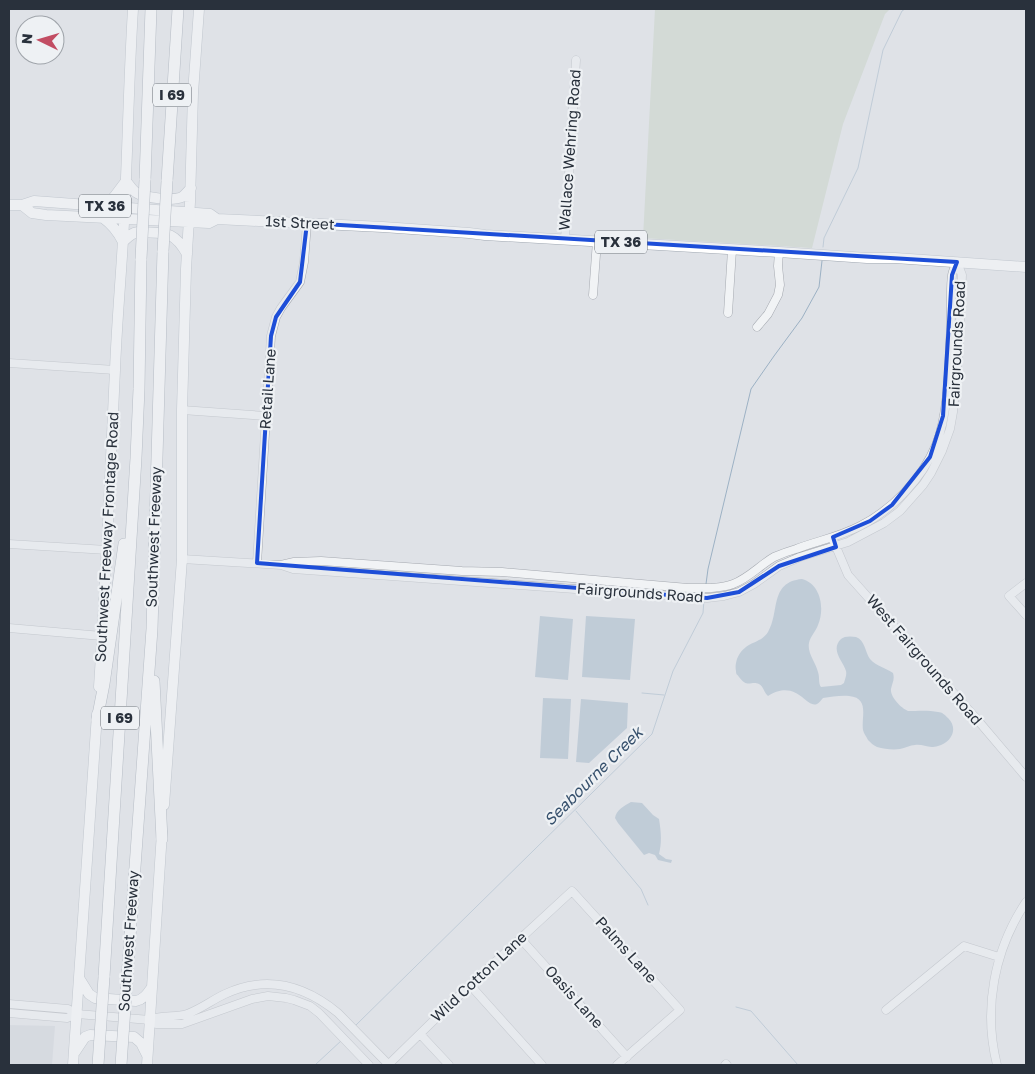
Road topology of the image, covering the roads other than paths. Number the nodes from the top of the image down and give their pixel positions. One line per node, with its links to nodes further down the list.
1 (133, 9): 6 (main road, Southwest Freeway Frontage Road)
2 (151, 9): 31 (highway, Southwest Freeway / I 69, bridge)
3 (178, 9): 42 (highway, Southwest Freeway / I 69, bridge)
4 (198, 9): 7 (main road)
5 (576, 60): 16 (street, Wallace Wehring Road)
6 (126, 181): 7 (main road); 10 (main road); 11 (main road, Southwest Freeway Frontage Road)
7 (191, 188): 12 (main road)
8 (9, 205): 9 (main road, 1st Street / TX 36)
9 (22, 205): 10 (main road, 1st Street / TX 36); 13 (main road, 1st Street / TX 36)
10 (102, 206): 11 (main road, 1st Street / TX 36)
11 (125, 207): 12 (main road, 1st Street / TX 36); 14 (main road, Southwest Freeway Frontage Road)
12 (189, 217): 14 (main road, 1st Street / TX 36); 15 (main road, 1st Street / TX 36); 21 (main road)
13 (104, 218): 14 (main road, 1st Street / TX 36); 18 (main road)
14 (124, 219): 18 (main road, Southwest Freeway Frontage Road)
15 (307, 223): 16 (main road, 1st Street / TX 36); 30 (street, Retail Lane)
16 (565, 239): 17 (main road, TX 36)
17 (597, 241): 19 (main road, TX 36); 24 (street)
18 (123, 242): 21 (main road); 28 (main road, Southwest Freeway Frontage Road)
19 (732, 250): 20 (main road, TX 36); 25 (street)
20 (779, 252): 22 (main road, TX 36); 26 (street)
21 (187, 254): 29 (main road)
22 (957, 262): 23 (main road, TX 36); 32 (street, Fairgrounds Road); 34 (street, Fairgrounds Road)
23 (1026, 267)
24 (593, 295)
25 (728, 313)
26 (757, 327)
27 (9, 363): 28 (street)
28 (115, 370): 35 (main road, Southwest Freeway Frontage Road)
29 (182, 410): 30 (street); 36 (main road)
30 (266, 416): 37 (street, Retail Lane)
31 (136, 458): 44 (highway); 64 (highway, Southwest Freeway / I 69, bridge)
32 (833, 538): 34 (street, West Fairgrounds Road); 38 (street, Fairgrounds Road)
33 (9, 544): 35 (street)
34 (836, 547): 38 (street, Fairgrounds Road); 45 (street, West Fairgrounds Road)
35 (107, 550): 43 (main road, Southwest Freeway Frontage Road)
36 (182, 559): 37 (street, Fairgrounds Road); 46 (main road)
37 (257, 563): 38 (street, Fairgrounds Road)
38 (281, 565)
39 (1026, 583): 40 (street)
40 (1026, 615)
41 (9, 628): 43 (street)
42 (152, 628): 46 (highway); 65 (highway, Southwest Freeway / I 69, bridge)
43 (102, 636): 44 (main road, Southwest Freeway Frontage Road)
44 (97, 720): 51 (main road, Southwest Freeway Frontage Road)
45 (1026, 777)
46 (162, 839): 53 (main road)
47 (572, 890): 49 (street, Wild Cotton Lane); 61 (street, Palms Lane)
48 (1026, 902): 50 (street)
49 (520, 938): 52 (street, Wild Cotton Lane); 61 (street, Oasis Lane)
50 (999, 958): 55 (street); 71 (street)
51 (79, 978): 53 (main road); 57 (main road, Southwest Freeway Frontage Road)
52 (470, 984): 59 (street, Wild Cotton Lane); 69 (street)
53 (152, 987): 58 (main road)
54 (9, 1004): 57 (street)
55 (886, 1010)
56 (9, 1013): 57 (street)
57 (76, 1014): 58 (street); 60 (main road, Southwest Freeway Frontage Road)
58 (150, 1020): 62 (main road); 66 (street); 67 (street)
59 (420, 1034): 67 (street, Wild Cotton Lane); 68 (street)
60 (74, 1054): 62 (main road); 63 (main road, Southwest Freeway Frontage Road)
61 (627, 1057): 70 (street)
62 (148, 1061)
63 (73, 1065)
64 (98, 1065)
65 (121, 1065)
66 (370, 1065)
67 (388, 1065)
68 (449, 1065)
69 (542, 1065)
70 (617, 1065)
71 (997, 1065)

